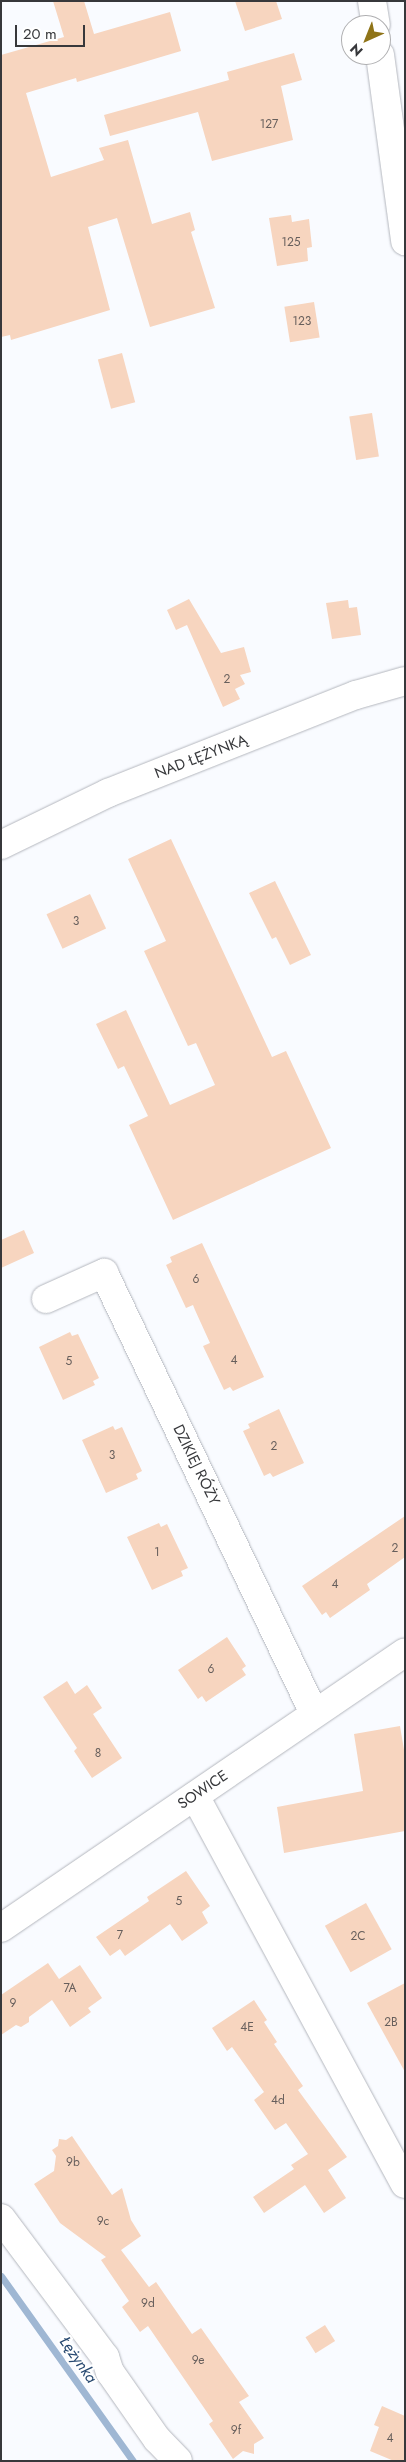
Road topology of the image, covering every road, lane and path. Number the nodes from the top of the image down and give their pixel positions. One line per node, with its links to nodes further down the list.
1 (372, 1): 2 (street)
2 (374, 15)
3 (381, 65): 4 (street)
4 (405, 242)
5 (405, 681): 6 (street, NAD ŁĘŻYNKĄ)
6 (1, 845)
7 (46, 1298): 9 (street, DZIKIEJ RÓŻY)
8 (405, 1652): 9 (street, SOWICE)
9 (314, 1714): 10 (street, SOWICE)
10 (194, 1796): 11 (street, SOWICE); 12 (street)
11 (1, 1928)
12 (405, 2184)
13 (1, 2218): 14 (street)
14 (178, 2461)

